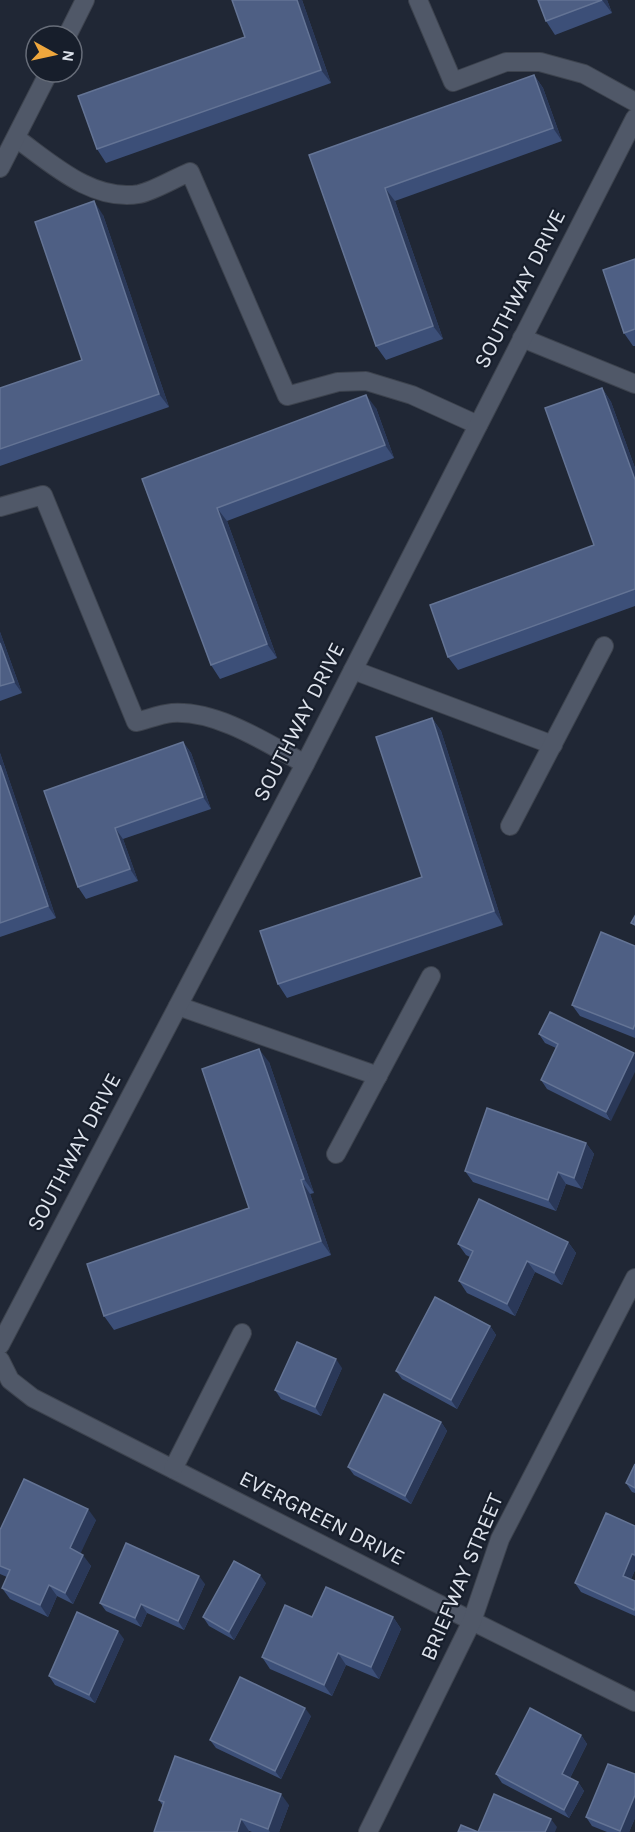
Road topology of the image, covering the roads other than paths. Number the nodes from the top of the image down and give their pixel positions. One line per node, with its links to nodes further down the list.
1 (86, 0): 3 (street)
2 (418, 0): 5 (street)
3 (73, 24)
4 (42, 84): 7 (street)
5 (635, 102)
6 (635, 118): 9 (street, SOUTHWAY DRIVE)
7 (8, 146): 8 (street); 11 (street)
8 (0, 168)
9 (522, 338): 10 (street); 11 (street, SOUTHWAY DRIVE)
10 (635, 384)
11 (478, 425): 14 (street, SOUTHWAY DRIVE)
12 (0, 507): 16 (street)
13 (604, 646): 15 (street)
14 (353, 669): 15 (street); 16 (street, SOUTHWAY DRIVE)
15 (553, 745): 17 (street)
16 (305, 764): 19 (street, SOUTHWAY DRIVE)
17 (510, 826)
18 (431, 976): 20 (street)
19 (178, 1005): 20 (street); 24 (street, SOUTHWAY DRIVE)
20 (378, 1076): 21 (street)
21 (336, 1154)
22 (635, 1278): 27 (street, BRIEFWAY STREET)
23 (242, 1333): 26 (street)
24 (0, 1345)
25 (0, 1360): 26 (street, EVERGREEN DRIVE)
26 (173, 1469): 27 (street, EVERGREEN DRIVE)
27 (472, 1621): 28 (street, EVERGREEN DRIVE); 29 (street, BRIEFWAY STREET)
28 (635, 1702)
29 (369, 1832)

